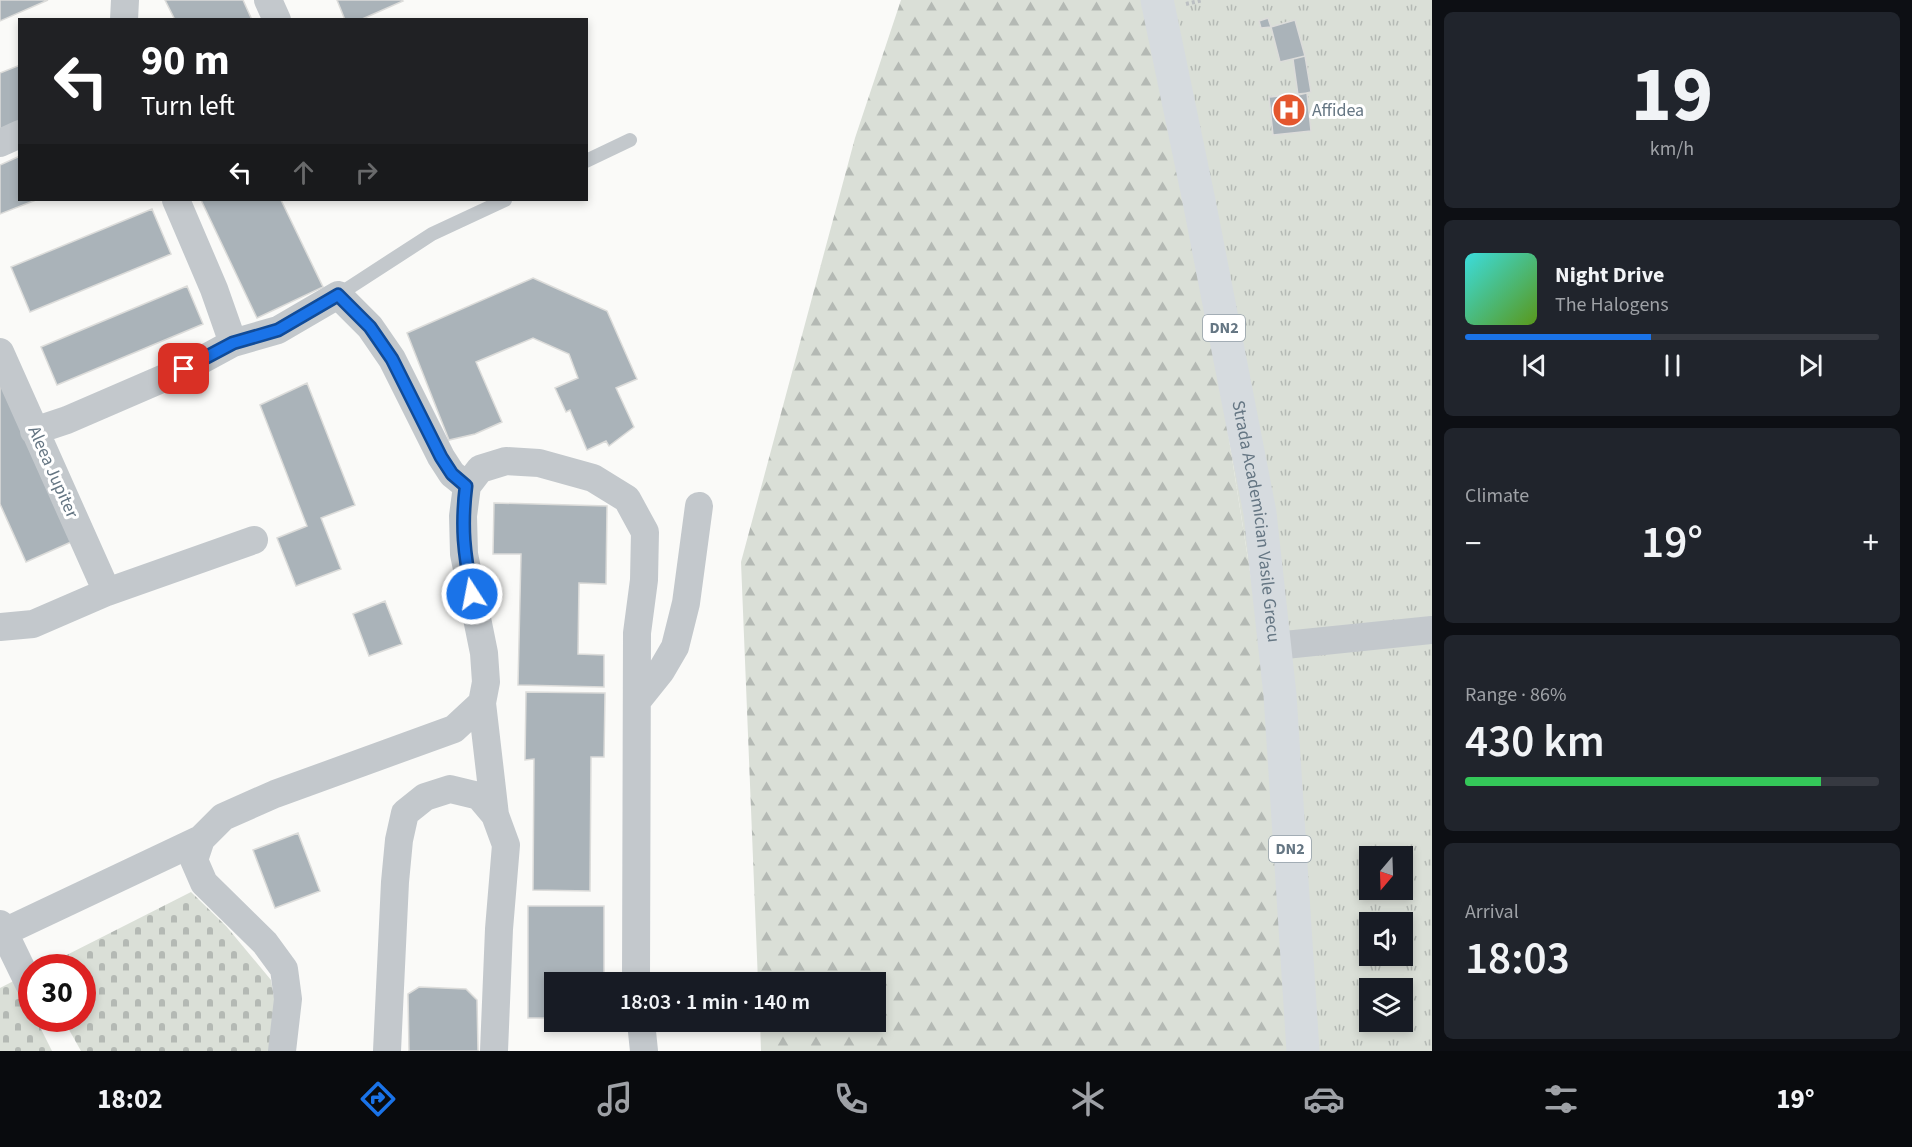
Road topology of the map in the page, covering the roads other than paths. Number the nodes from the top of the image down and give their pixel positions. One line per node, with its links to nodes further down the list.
1 (125, 0): 4 (street)
2 (268, 0): 5 (street)
3 (1156, 0): 22 (main road, Strada Academician Vasile Grecu / DN2)
4 (124, 18)
5 (276, 18)
6 (18, 135): 8 (street)
7 (630, 140): 9 (lane)
8 (0, 143)
9 (588, 160)
10 (176, 201): 13 (street)
11 (503, 201): 12 (lane)
12 (338, 295): 13 (street); 16 (street)
13 (233, 343): 15 (street)
14 (0, 352): 15 (street, Aleea Jupiter)
15 (34, 431): 19 (street, Aleea Jupiter)
16 (466, 486): 23 (street); 24 (street)
17 (699, 506): 23 (street)
18 (254, 540): 19 (street)
19 (107, 592): 20 (street)
20 (0, 627)
21 (1432, 630): 22 (street)
22 (1275, 646): 35 (main road, Strada Academician Vasile Grecu / DN2)
23 (637, 702): 29 (street)
24 (482, 703): 25 (street); 26 (street)
25 (495, 815): 32 (street); 33 (street)
26 (201, 839): 27 (street); 31 (street)
27 (1, 930): 28 (street)
28 (18, 963)
29 (636, 972)
30 (642, 1032): 34 (street)
31 (282, 1051)
32 (387, 1051)
33 (494, 1051)
34 (644, 1051)
35 (1303, 1051)

